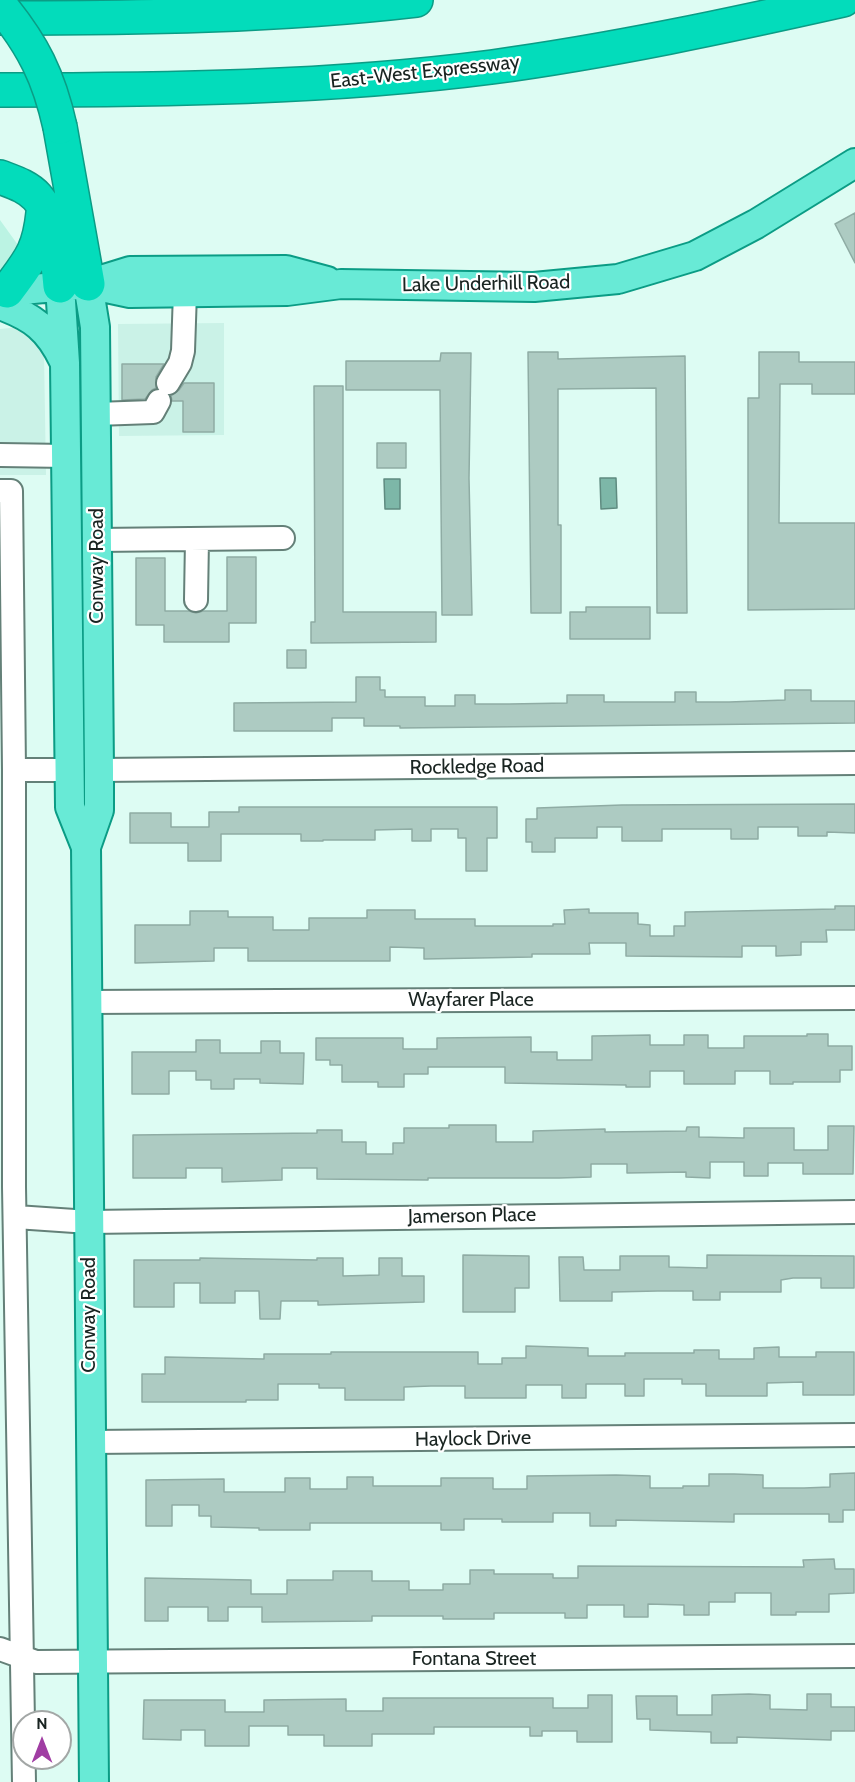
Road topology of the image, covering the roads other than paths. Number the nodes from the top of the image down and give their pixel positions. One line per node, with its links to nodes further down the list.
1 (416, 0): 4 (highway)
2 (843, 0): 5 (highway, East-West Expressway)
3 (0, 5): 10 (highway, bridge)
4 (0, 18)
5 (0, 90)
6 (855, 163): 9 (main road, Lake Underhill Road)
7 (0, 177): 8 (highway)
8 (44, 208): 10 (highway); 12 (highway)
9 (340, 284): 10 (main road, Lake Underhill Road); 11 (main road, Lake Underhill Road)
10 (74, 285): 11 (main road, Lake Underhill Road); 12 (main road, Lake Underhill Road); 13 (main road, Conway Road); 14 (main road, Conway Road)
11 (185, 292): 14 (street)
12 (2, 296): 13 (main road)
13 (65, 363): 16 (main road, Conway Road)
14 (96, 414): 20 (main road, Conway Road)
15 (0, 455): 16 (street)
16 (67, 456): 25 (main road, Conway Road)
17 (0, 491): 22 (street)
18 (283, 538): 19 (street)
19 (197, 539): 20 (street); 21 (street)
20 (97, 540): 26 (main road, Conway Road)
21 (196, 600)
22 (6, 670): 24 (street)
23 (855, 763): 26 (street, Rockledge Road)
24 (14, 770): 25 (street); 30 (street)
25 (70, 770): 27 (main road, Conway Road)
26 (99, 770): 27 (main road, Conway Road)
27 (86, 847): 29 (main road, Conway Road)
28 (855, 998): 29 (street, Wayfarer Place)
29 (87, 1002): 33 (main road, Conway Road)
30 (7, 1187): 32 (street)
31 (855, 1212): 33 (street, Jamerson Place)
32 (16, 1217): 33 (street, Jamerson Place); 38 (street)
33 (89, 1222): 35 (main road, Conway Road)
34 (855, 1435): 35 (street, Haylock Drive)
35 (91, 1442): 39 (main road, Conway Road)
36 (0, 1649): 38 (street, Fontana Street)
37 (855, 1656): 39 (street, Fontana Street)
38 (22, 1657): 39 (street, Fontana Street); 40 (street)
39 (93, 1661): 41 (main road, Conway Road)
40 (24, 1782)
41 (94, 1782)

